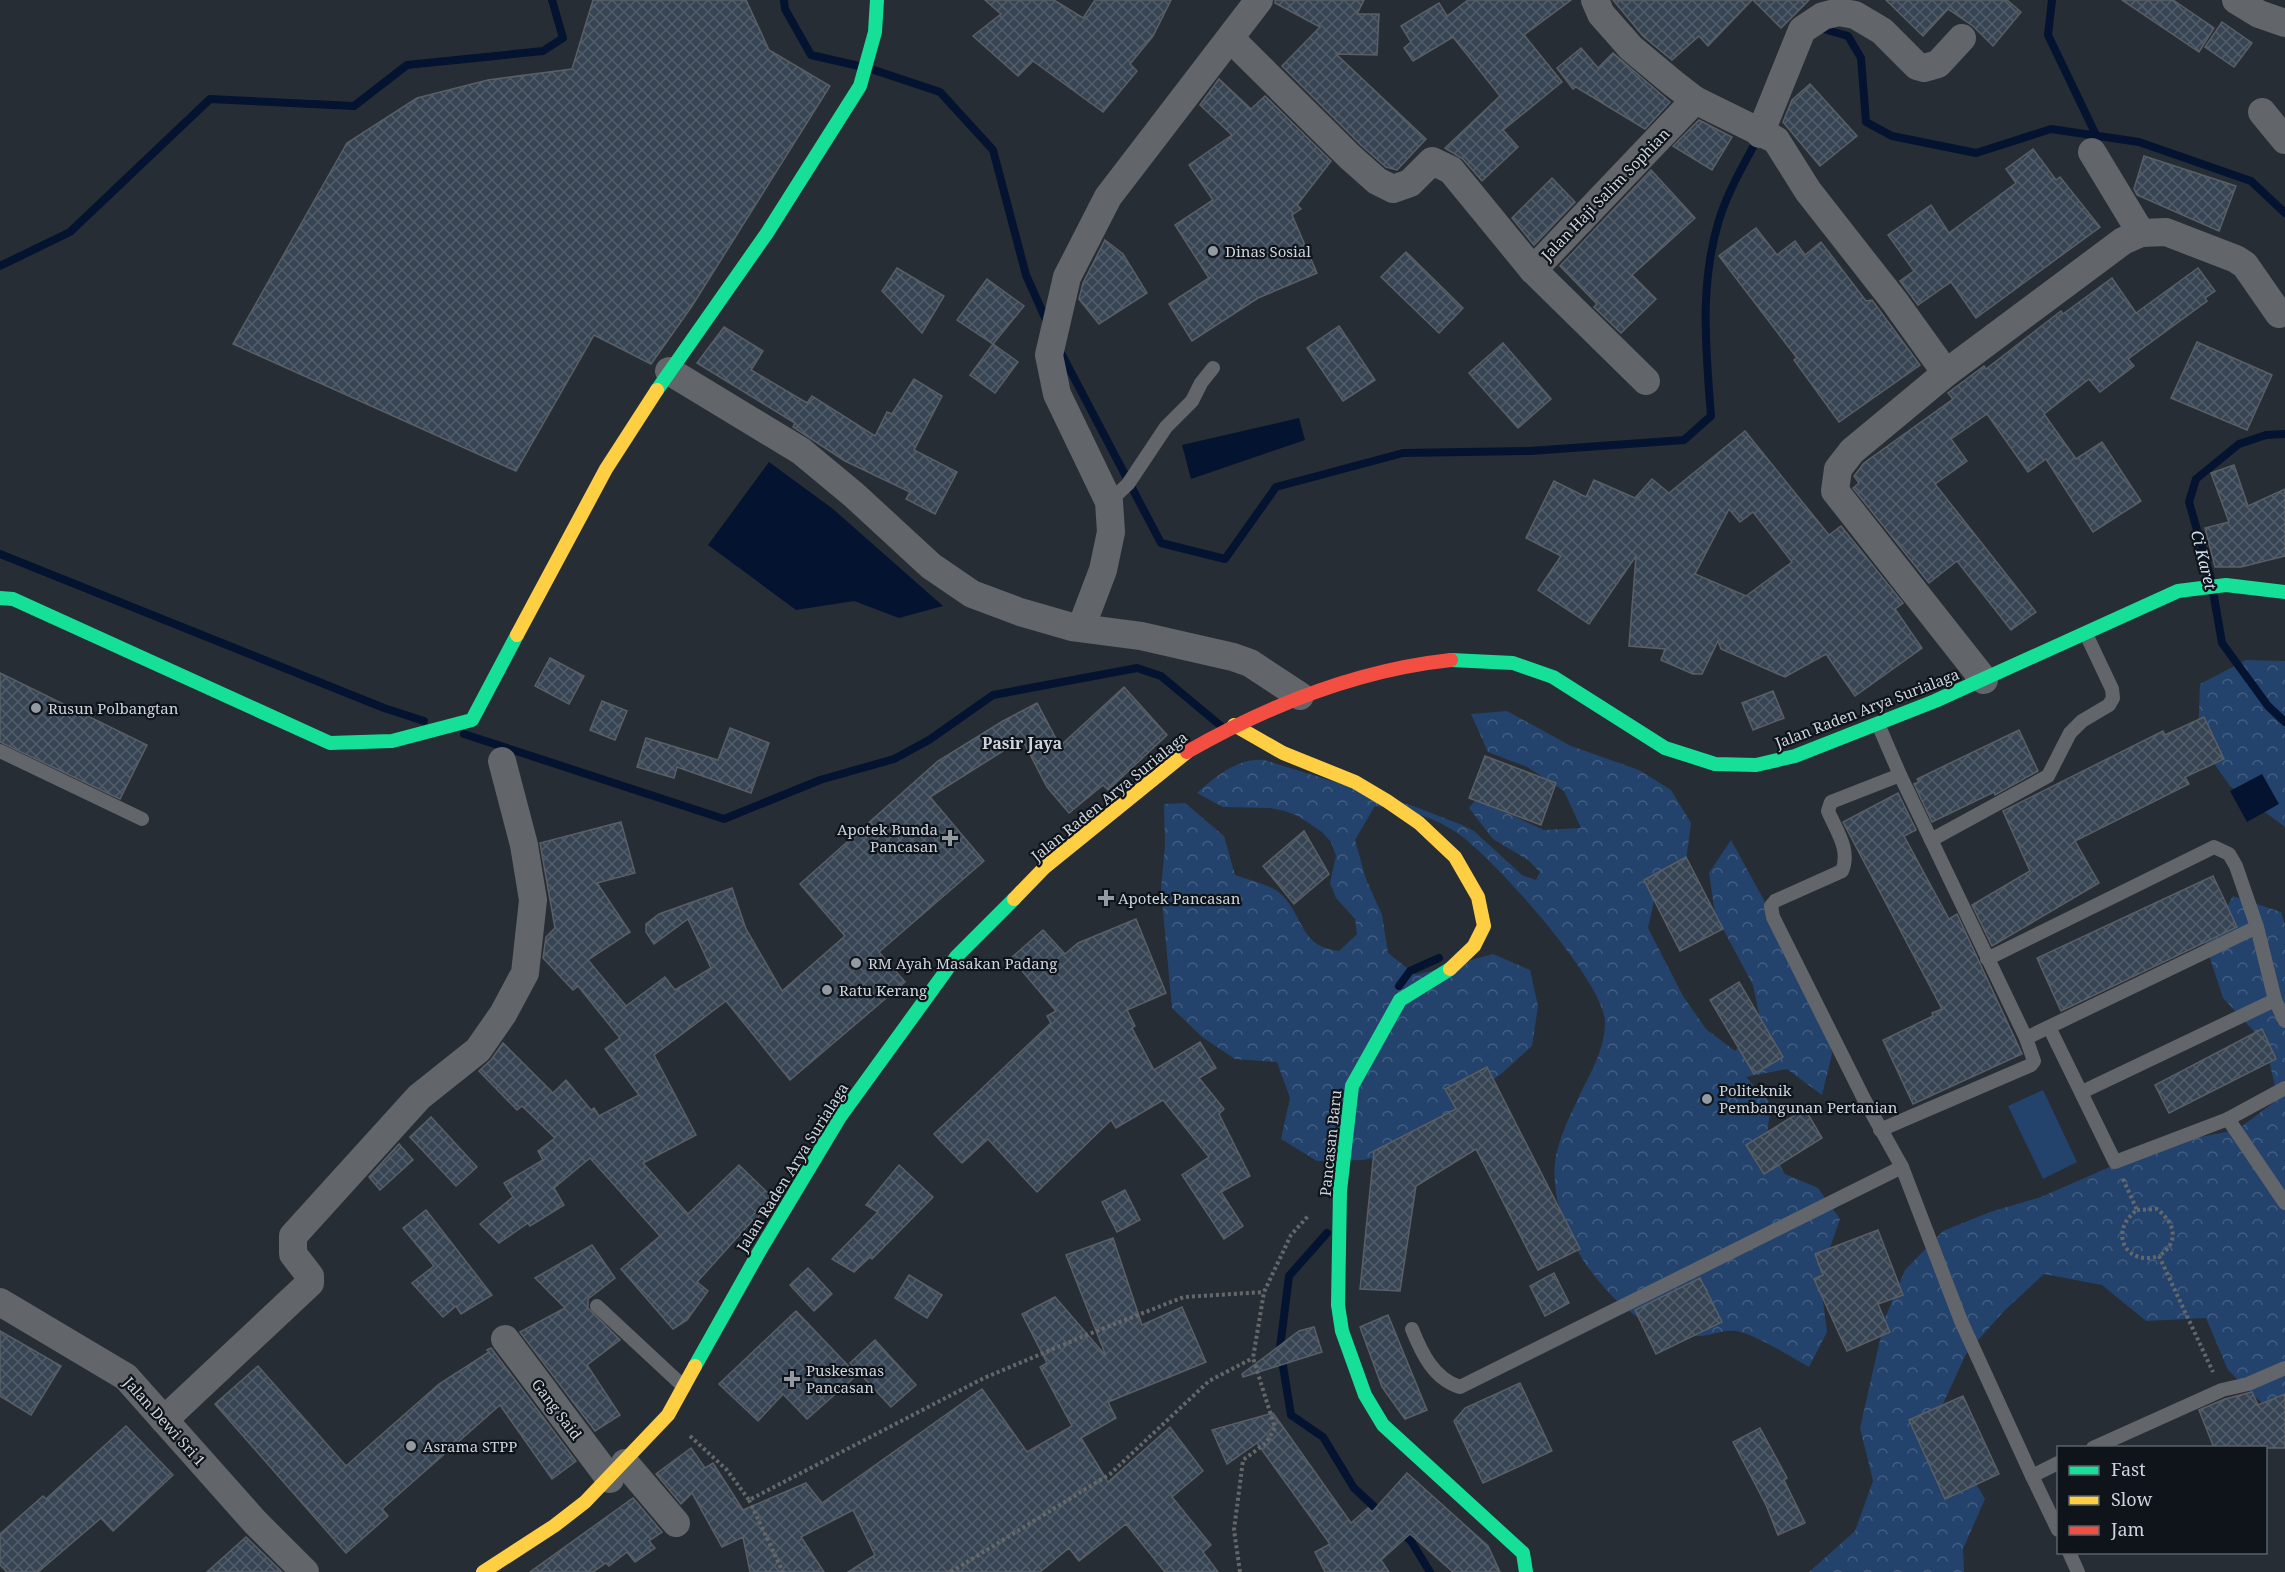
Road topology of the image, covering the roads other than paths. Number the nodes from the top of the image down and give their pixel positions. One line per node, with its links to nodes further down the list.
1 (877, 0): 17 (street)
2 (1259, 0): 7 (street)
3 (1595, 0): 8 (street)
4 (2236, 0): 5 (street)
5 (2285, 23)
6 (1962, 38): 10 (street)
7 (1231, 39): 14 (street, Jalan Haji Salim Sophian); 20 (street)
8 (1695, 100): 10 (street); 14 (street, Jalan Haji Salim Sophian)
9 (2262, 112): 11 (street)
10 (1768, 137): 18 (street)
11 (2285, 140)
12 (2092, 152): 13 (street)
13 (2141, 233): 15 (street); 18 (street)
14 (1533, 270): 19 (street)
15 (2279, 314)
16 (1213, 368): 20 (lane)
17 (669, 371): 22 (street); 23 (street)
18 (1946, 373): 25 (street)
19 (1646, 381)
20 (1119, 493): 23 (street)
21 (2285, 592): 24 (street, Jalan Raden Arya Surialaga)
22 (0, 598)
23 (1081, 628): 26 (street)
24 (2086, 634): 25 (street, Jalan Raden Arya Surialaga); 33 (lane)
25 (1984, 680): 27 (street, Jalan Raden Arya Surialaga)
26 (1300, 696): 27 (street, Jalan Raden Arya Surialaga); 28 (street, Jalan Raden Arya Surialaga)
27 (1878, 724): 31 (lane)
28 (1234, 725): 51 (street, Jalan Raden Arya Surialaga); 62 (street, Pancasan Baru)
29 (0, 751): 32 (lane)
30 (502, 760): 52 (street)
31 (1900, 775): 33 (lane); 43 (lane)
32 (142, 819)
33 (1931, 840): 35 (lane)
34 (2257, 927): 35 (lane); 36 (lane); 38 (lane)
35 (1988, 959): 39 (lane)
36 (2275, 1000): 37 (lane); 41 (lane)
37 (2285, 1021)
38 (2050, 1029): 39 (lane); 41 (lane)
39 (2026, 1038): 43 (lane)
40 (2285, 1088): 42 (lane)
41 (2082, 1092): 42 (lane)
42 (2228, 1119): 45 (lane)
43 (1880, 1130): 44 (lane)
44 (1902, 1167): 48 (lane); 56 (lane)
45 (2285, 1203)
46 (0, 1302): 52 (street, Jalan Dewi Sri 1)
47 (597, 1306): 51 (lane)
48 (1412, 1329)
49 (505, 1339): 55 (street, Gang Said)
50 (2285, 1368): 53 (lane)
51 (684, 1388): 55 (street, Jalan Raden Arya Surialaga)
52 (164, 1420): 60 (street, Jalan Dewi Sri 1)
53 (2097, 1446)
54 (2057, 1464): 56 (lane)
55 (618, 1471): 57 (street, Gang Said); 61 (street, Jalan Raden Arya Surialaga)
56 (2032, 1476): 58 (lane)
57 (676, 1523)
58 (2057, 1528)
59 (2070, 1554): 63 (lane)
60 (305, 1572)
61 (483, 1572)
62 (1526, 1572)
63 (2078, 1572)

